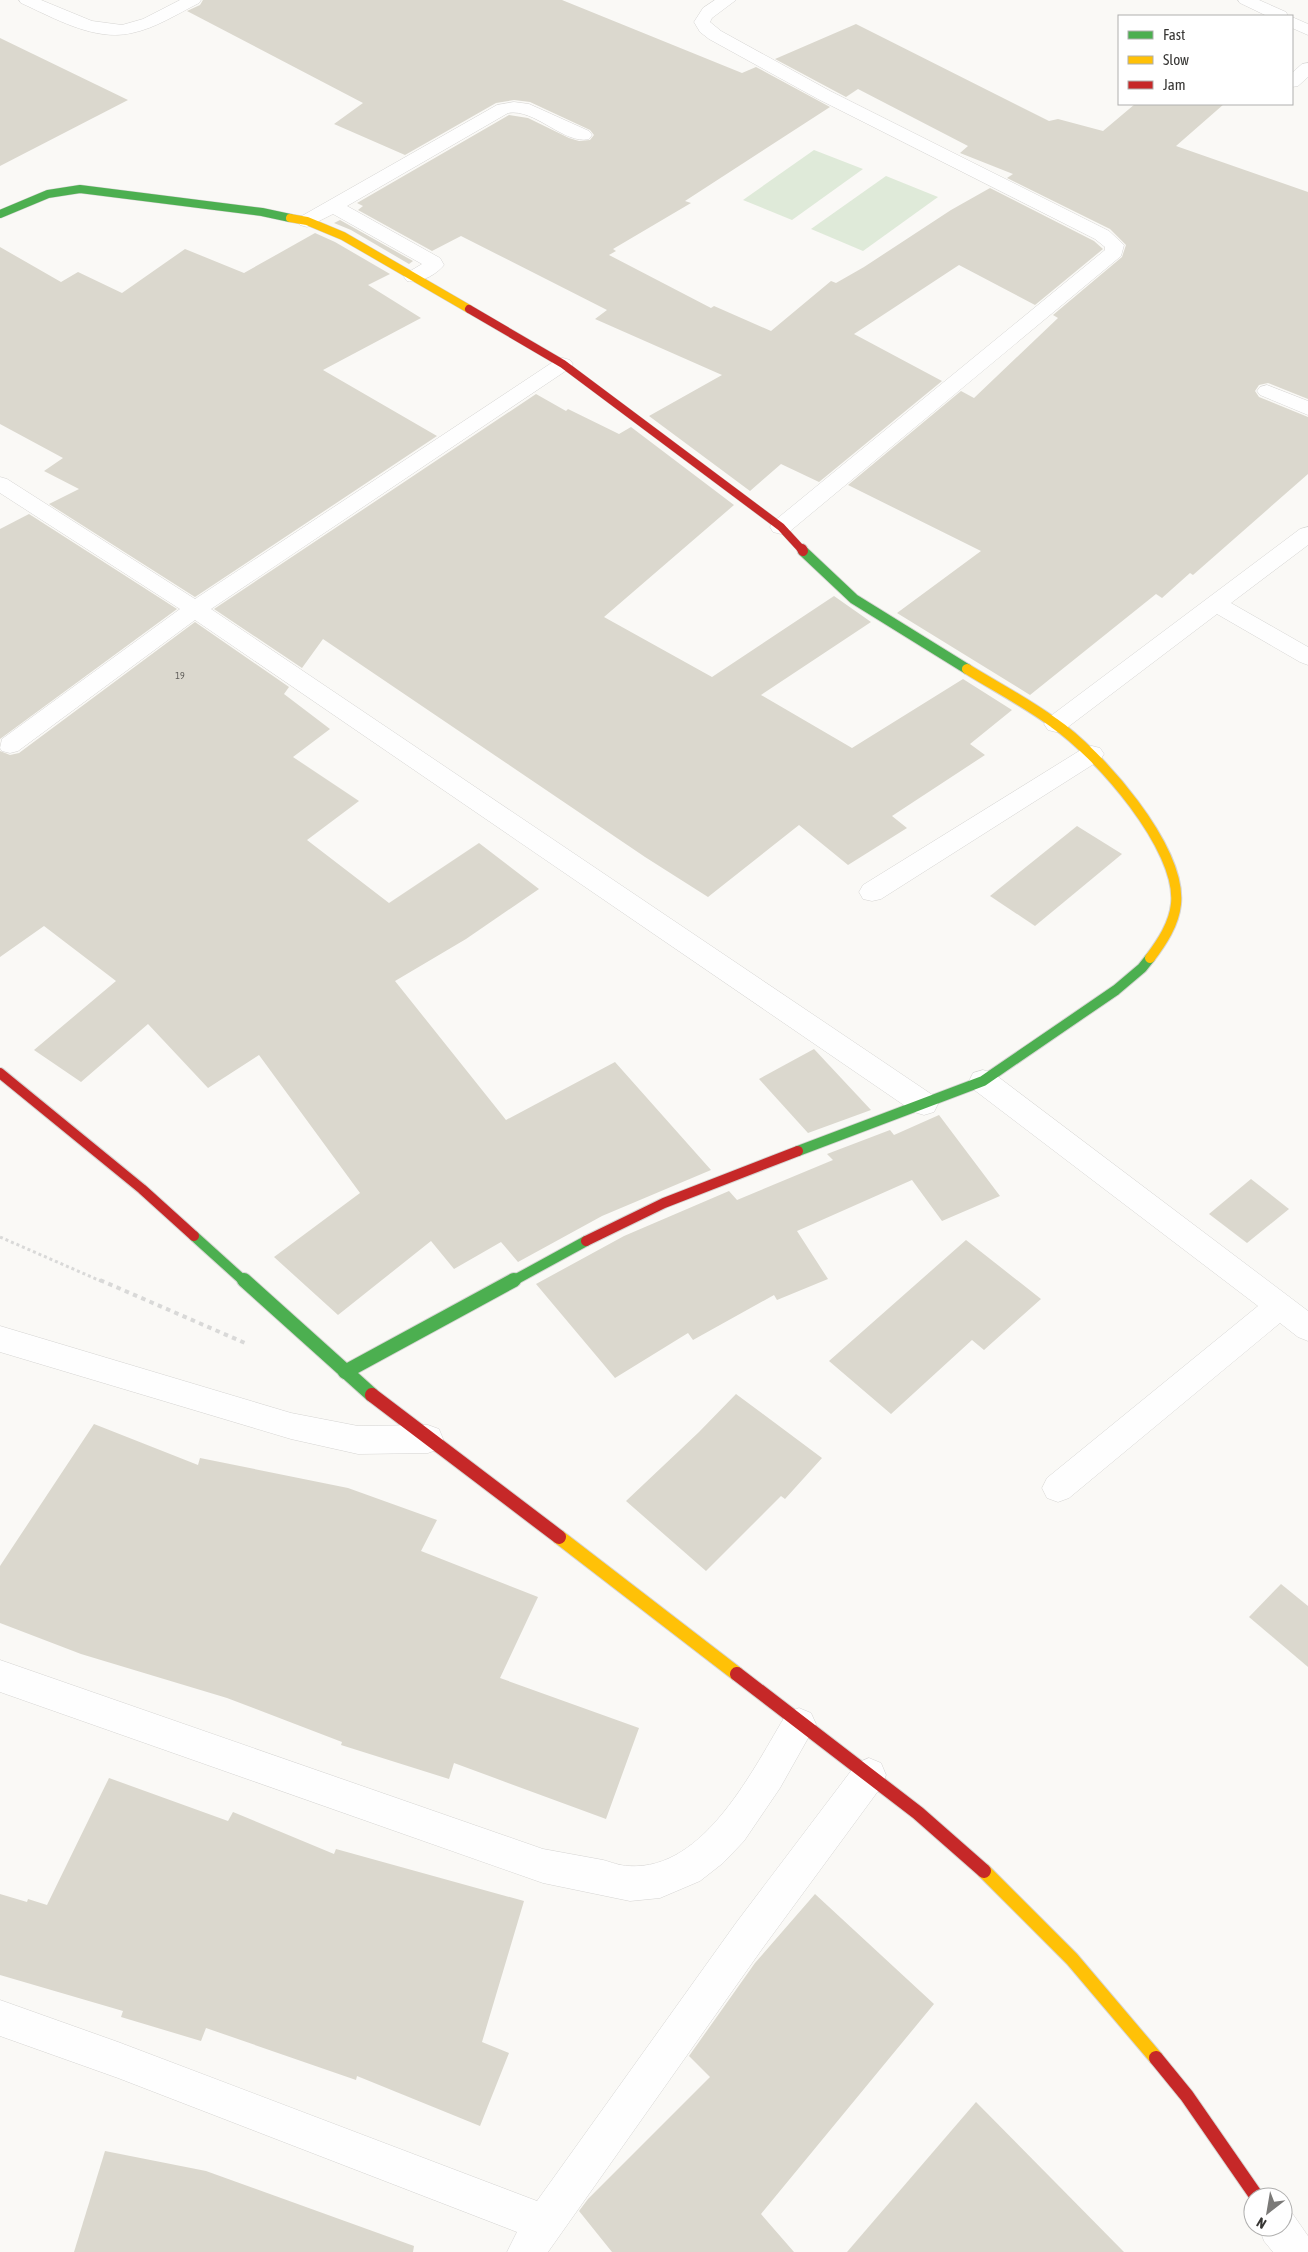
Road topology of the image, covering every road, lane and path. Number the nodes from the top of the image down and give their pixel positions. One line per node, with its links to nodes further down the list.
1 (27, 0): 2 (street)
2 (193, 0)
3 (728, 0): 19 (street)
4 (1246, 0): 5 (street)
5 (1278, 15)
6 (1293, 22): 7 (street)
7 (1308, 30)
8 (1308, 68): 9 (street)
9 (1293, 81)
10 (583, 135): 11 (street)
11 (333, 206): 13 (street); 14 (street)
12 (0, 214): 13 (street)
13 (307, 221): 14 (street)
14 (414, 277): 15 (street)
15 (563, 364): 19 (street); 22 (street)
16 (1267, 391): 17 (street)
17 (1308, 409)
18 (0, 484): 22 (street)
19 (781, 527): 24 (street)
20 (1308, 534): 21 (street)
21 (1216, 604): 23 (street); 24 (street)
22 (195, 609): 25 (street); 30 (street)
23 (1308, 657)
24 (1056, 724): 26 (street)
25 (10, 745)
26 (1092, 754): 27 (street); 29 (street)
27 (872, 892)
28 (0, 1073): 36 (street)
29 (983, 1081): 30 (street); 32 (street)
30 (924, 1104): 36 (street)
31 (0, 1237): 35 (path)
32 (1278, 1307): 33 (street); 38 (street)
33 (1308, 1328)
34 (0, 1339): 37 (street)
35 (254, 1347)
36 (344, 1372): 37 (street)
37 (428, 1439): 40 (street)
38 (1058, 1488)
39 (0, 1676): 40 (street)
40 (799, 1724): 41 (street)
41 (869, 1775): 43 (street); 44 (street)
42 (0, 2018): 44 (street)
43 (1250, 2187)
44 (535, 2237)
45 (1285, 2237): 46 (street)
46 (1296, 2252)

